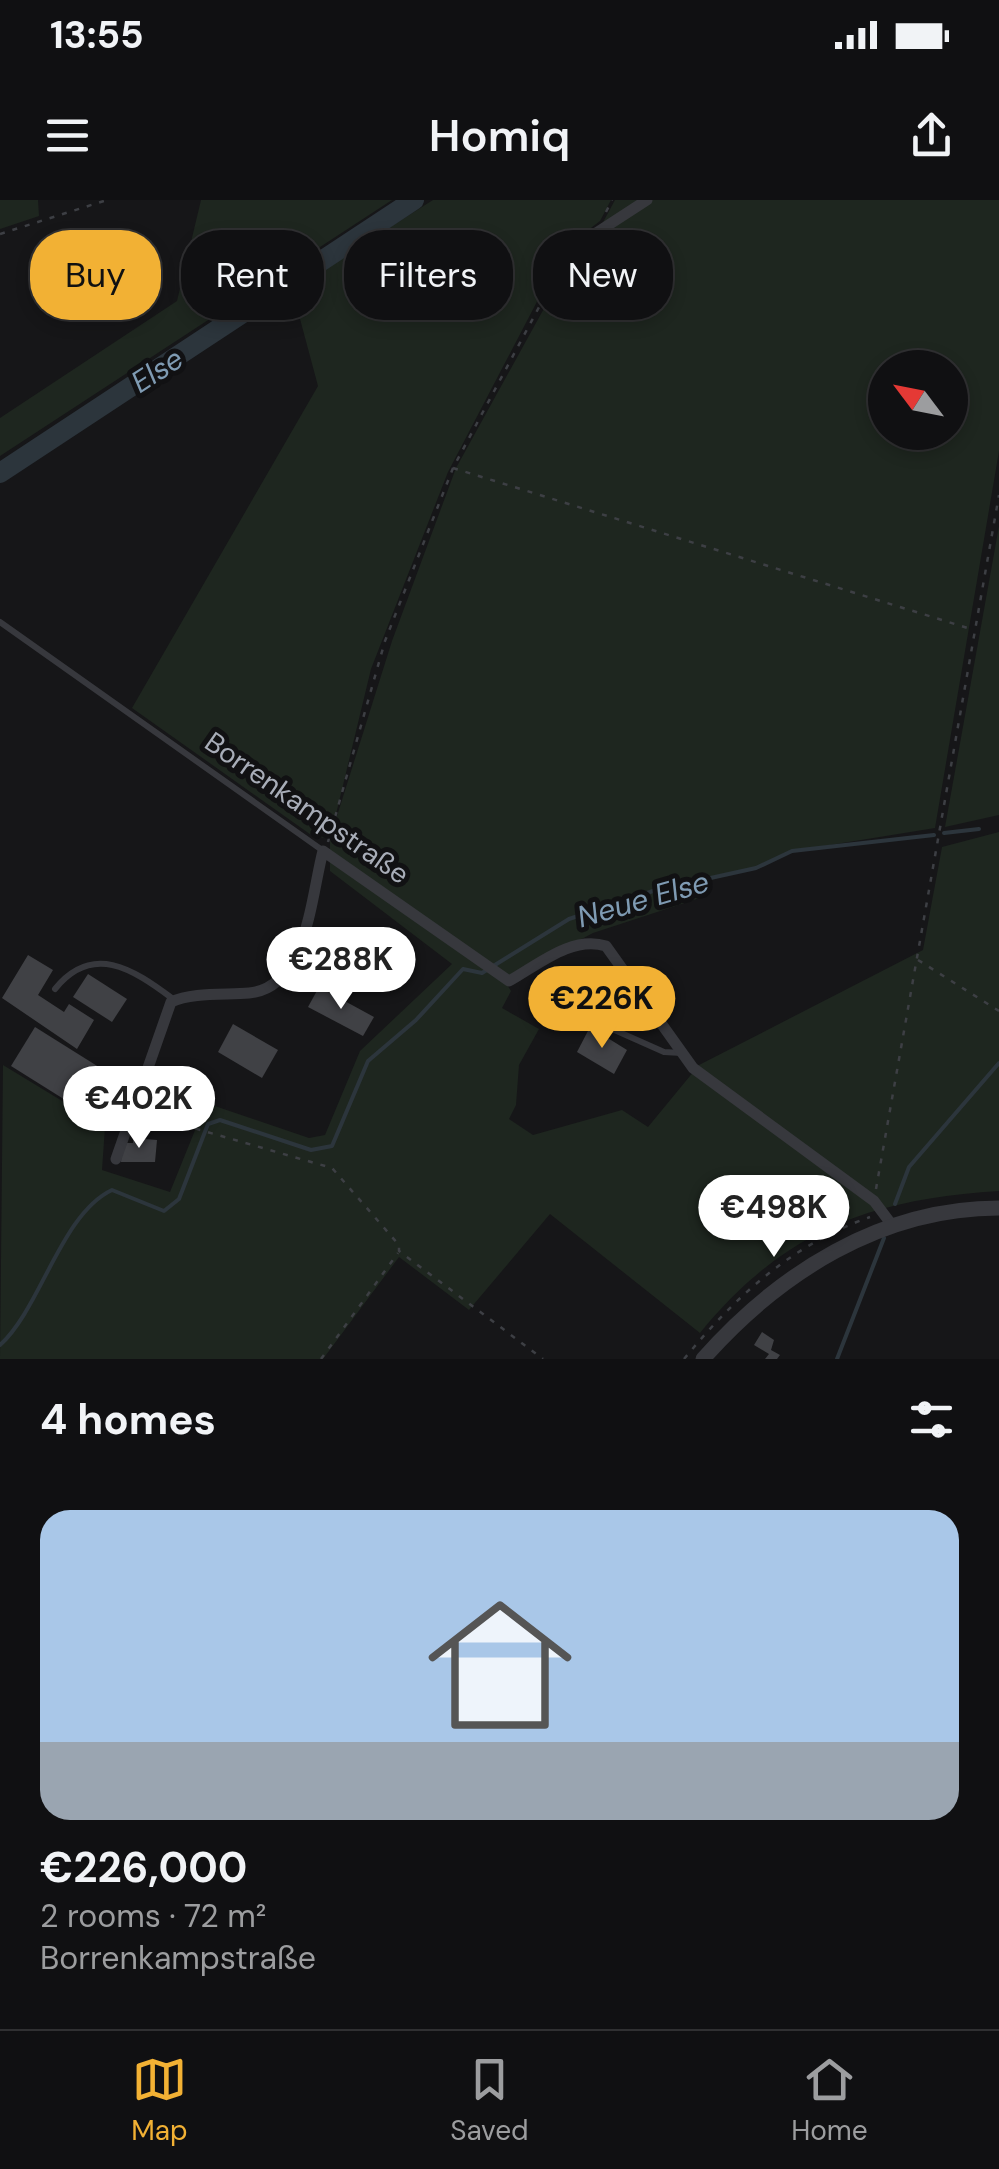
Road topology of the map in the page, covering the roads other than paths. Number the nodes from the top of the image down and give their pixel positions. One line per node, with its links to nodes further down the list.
1 (647, 200): 2 (street)
2 (601, 230)
3 (0, 622): 4 (lane, Borrenkampstraße)
4 (323, 851): 6 (street); 8 (street, Borrenkampstraße)
5 (54, 989): 6 (lane)
6 (174, 1000): 9 (street)
7 (556, 1004): 8 (lane)
8 (684, 1054): 11 (street, Borrenkampstraße)
9 (116, 1159)
10 (999, 1208): 11 (street)
11 (892, 1226): 12 (street)
12 (702, 1359)

